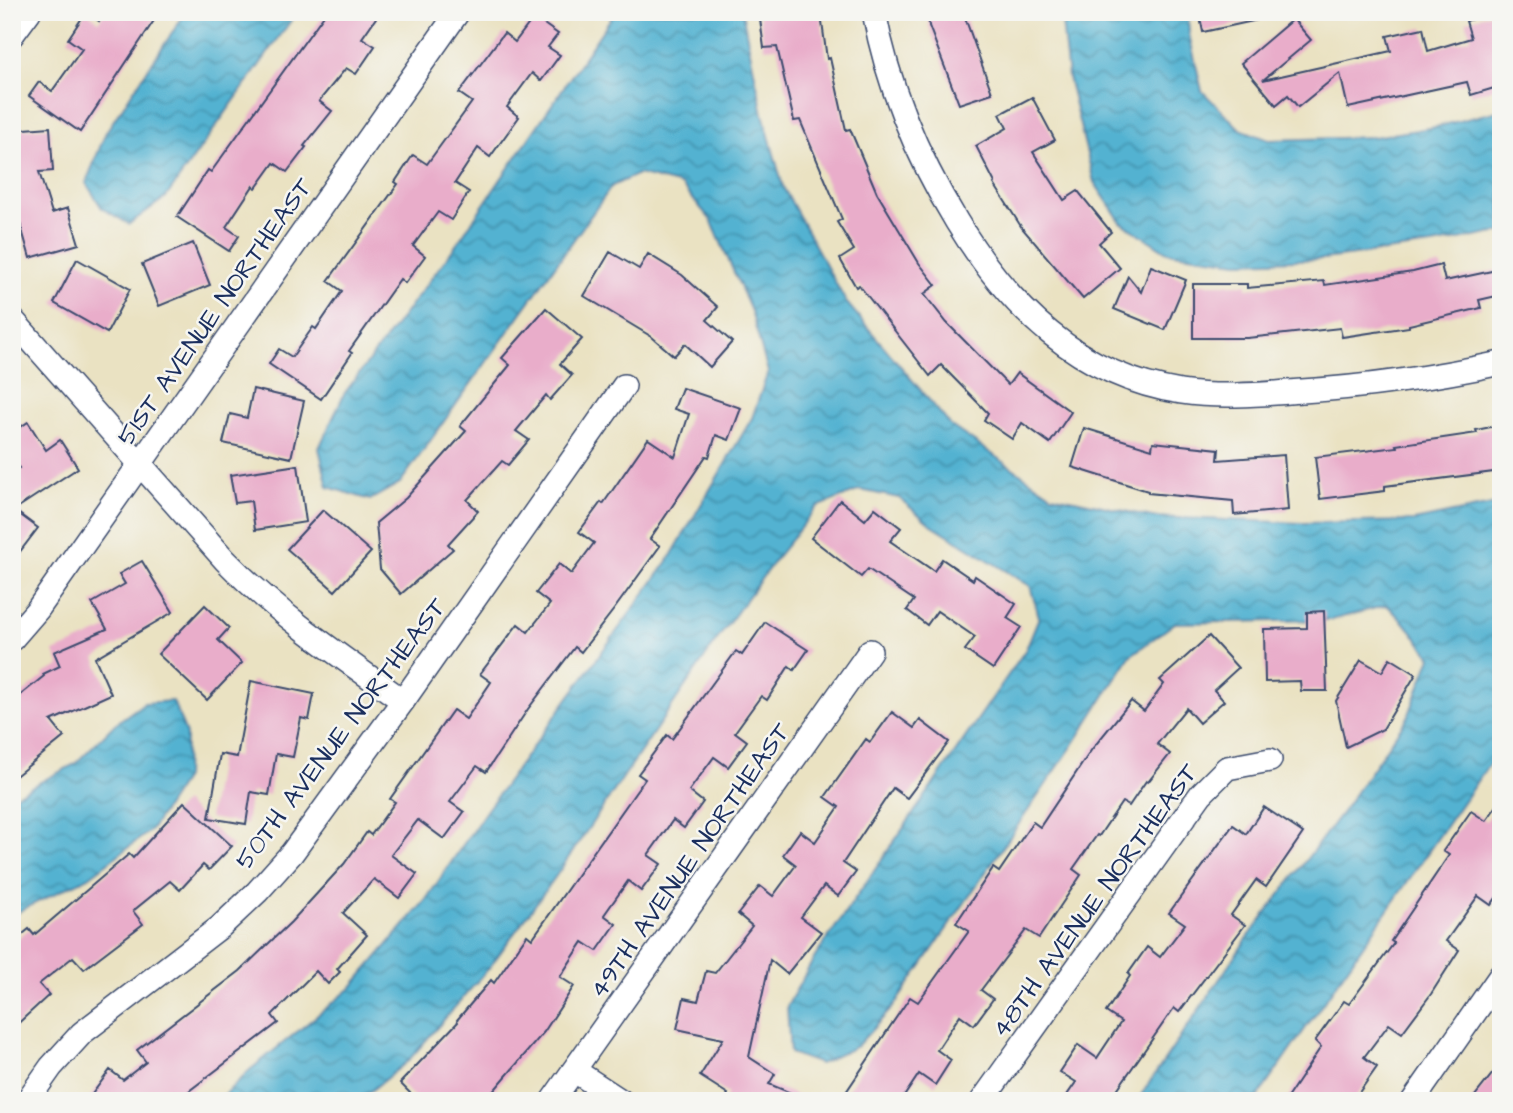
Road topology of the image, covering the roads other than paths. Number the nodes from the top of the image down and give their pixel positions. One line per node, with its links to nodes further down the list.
1 (29, 12): 4 (street)
2 (458, 12): 8 (street, 51ST AVENUE NORTHEAST)
3 (874, 12): 6 (street)
4 (12, 35)
5 (12, 319): 8 (street)
6 (1501, 363)
7 (624, 386): 11 (street, 50TH AVENUE NORTHEAST)
8 (141, 465): 9 (street, 51ST AVENUE NORTHEAST); 11 (street)
9 (12, 639)
10 (870, 651): 14 (street, 49TH AVENUE NORTHEAST)
11 (403, 701): 15 (street, 50TH AVENUE NORTHEAST)
12 (1270, 760): 18 (street, 48TH AVENUE NORTHEAST)
13 (1501, 975): 19 (street)
14 (575, 1071): 16 (street, 49TH AVENUE NORTHEAST); 17 (street)
15 (27, 1101)
16 (552, 1101)
17 (621, 1101)
18 (982, 1101)
19 (1413, 1101)

